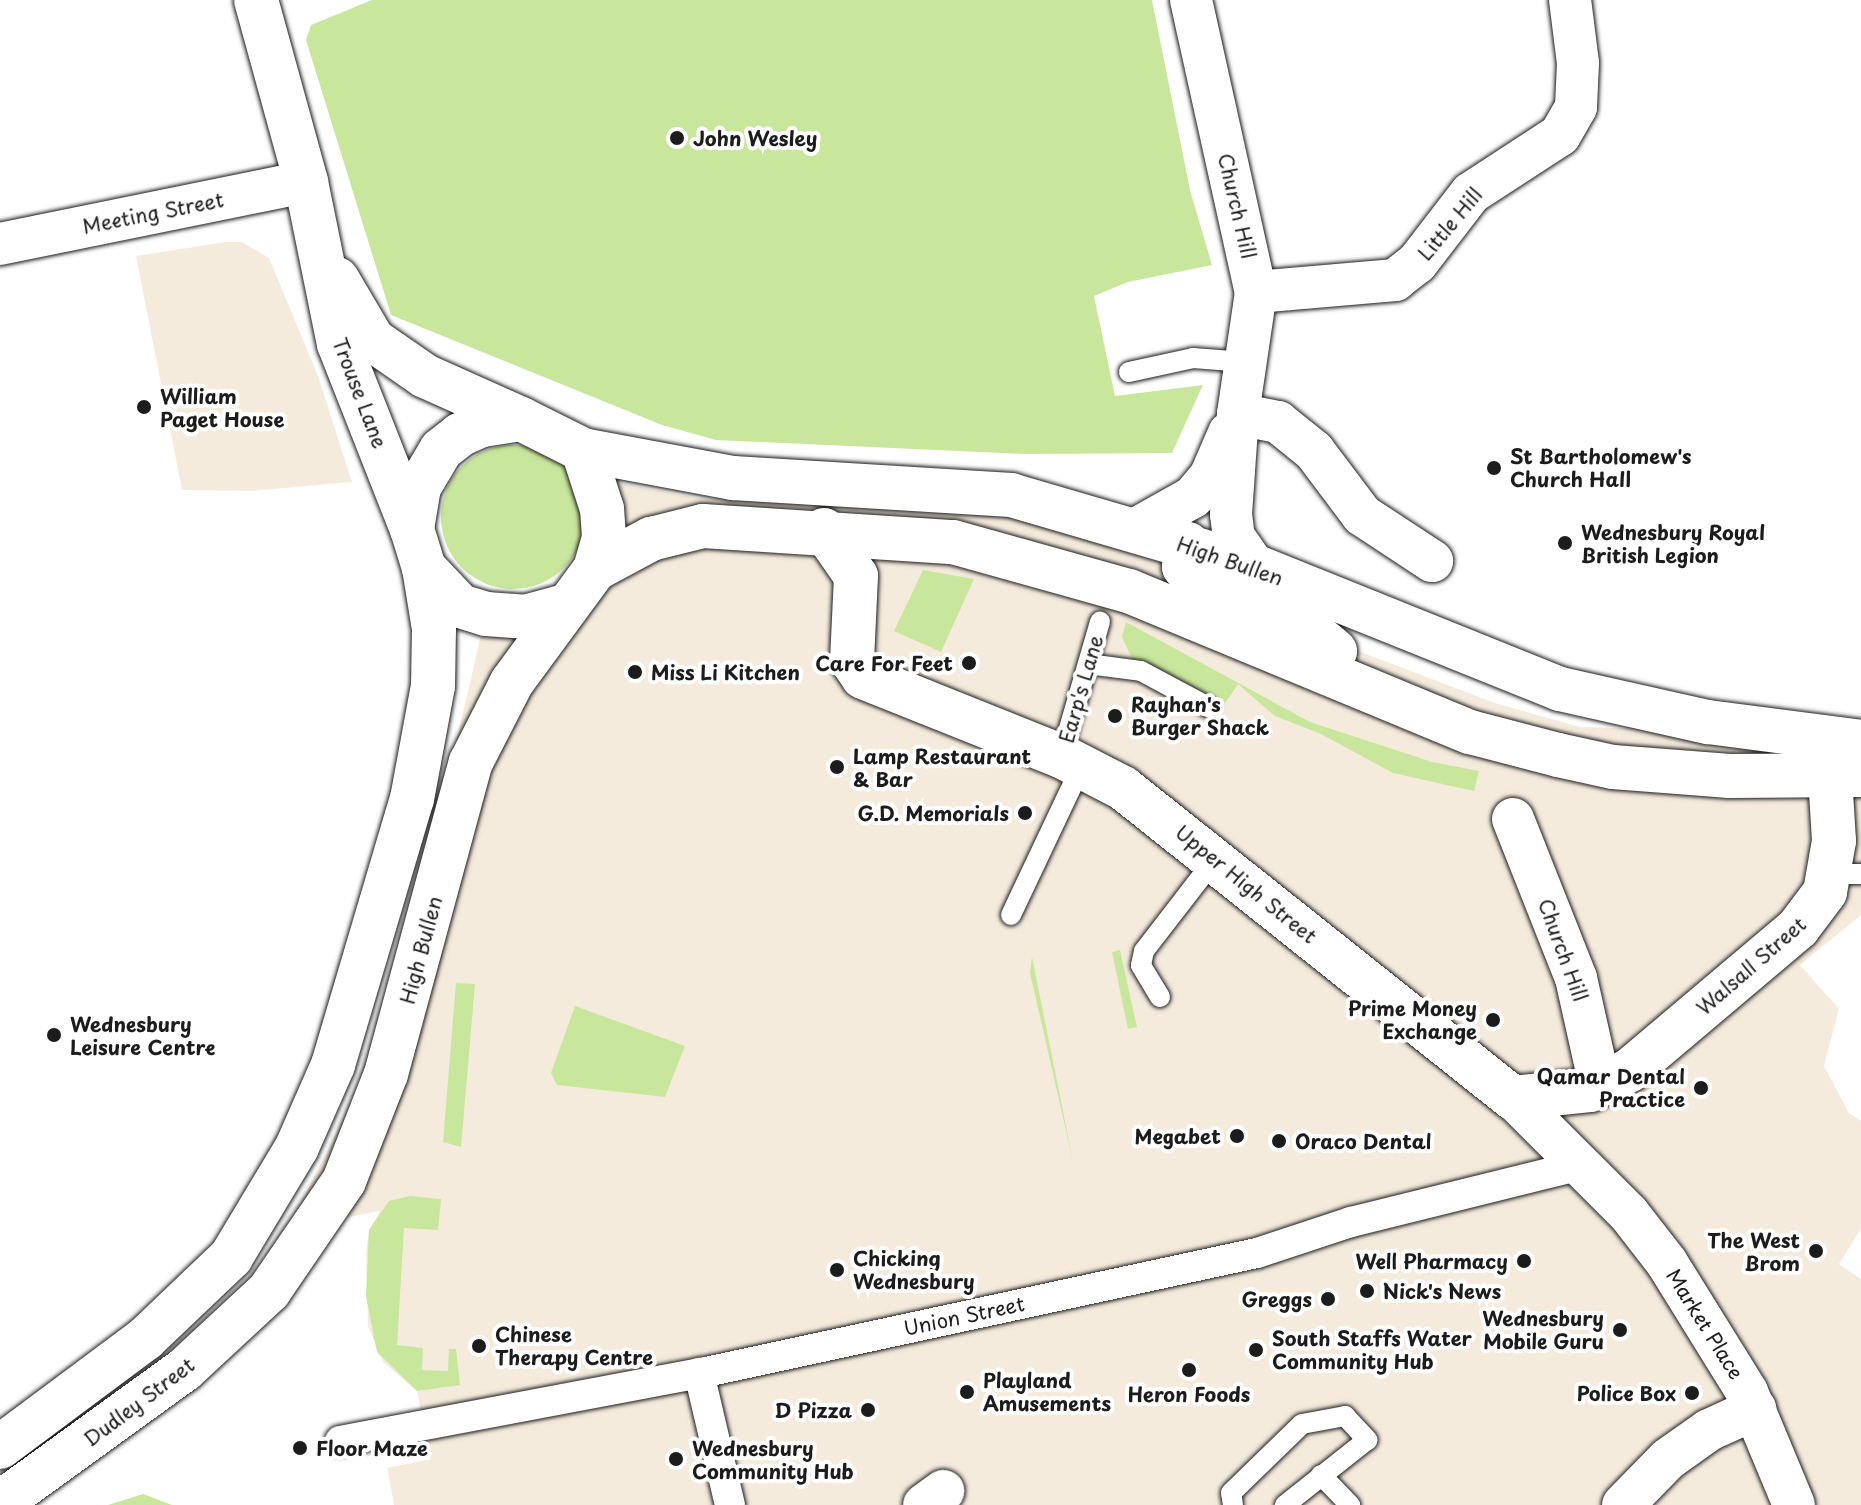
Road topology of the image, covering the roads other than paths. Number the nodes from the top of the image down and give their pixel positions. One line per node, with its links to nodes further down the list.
1 (256, 0): 4 (main road, Trouse Lane)
2 (1191, 0): 7 (street, Church Hill)
3 (1570, 0): 7 (street, Little Hill)
4 (306, 182): 5 (street, Meeting Street); 6 (main road, Trouse Lane)
5 (0, 244)
6 (322, 252): 11 (main road, Trouse Lane); 17 (main road, Trouse Lane)
7 (1256, 292): 8 (street, Church Hill)
8 (1245, 362): 9 (lane); 10 (street, Church Hill)
9 (1129, 372)
10 (1238, 414): 13 (street, Church Hill); 18 (street); 19 (street, Church Hill)
11 (521, 419): 12 (main road); 17 (main road)
12 (583, 450): 15 (main road, High Bullen); 20 (main road)
13 (1210, 477): 15 (street, Church Hill); 16 (street, Church Hill)
14 (824, 530): 20 (main road); 25 (main road); 28 (main road, Upper High Street)
15 (1134, 530): 16 (main road, High Bullen)
16 (1188, 544): 19 (main road, High Bullen); 25 (main road)
17 (418, 549): 21 (main road); 42 (main road)
18 (1432, 561)
19 (1254, 566): 24 (main road, High Bullen)
20 (595, 569): 21 (main road)
21 (565, 606): 38 (main road, High Bullen)
22 (1100, 622): 23 (lane, Earp's Lane)
23 (1088, 664): 26 (lane); 28 (lane, Earp's Lane)
24 (1606, 700): 27 (main road, High Bullen); 29 (main road)
25 (1403, 705): 29 (main road)
26 (1208, 707)
27 (1861, 742)
28 (1071, 762): 31 (main road, Upper High Street); 33 (lane, Earp's Lane)
29 (1846, 776): 32 (main road, Walsall Street)
30 (1513, 819): 35 (street, Church Hill)
31 (1215, 859): 34 (lane); 36 (main road, Upper High Street)
32 (1846, 874): 35 (main road, Walsall Street)
33 (1011, 915)
34 (1160, 997)
35 (1600, 1085): 36 (main road, Walsall Street)
36 (1513, 1098): 37 (street, Upper High Street)
37 (1582, 1165): 39 (street, Union Street); 40 (street, Market Place)
38 (269, 1291): 44 (main road, Dudley Street)
39 (699, 1373): 41 (street, Union Street); 45 (street)
40 (1755, 1409): 49 (street); 50 (street, Market Place)
41 (340, 1441)
42 (0, 1447)
43 (1321, 1475): 46 (lane); 47 (lane); 48 (lane)
44 (12, 1500)
45 (730, 1505)
46 (1233, 1505)
47 (1285, 1505)
48 (1350, 1505)
49 (1623, 1505)
50 (1794, 1505)

